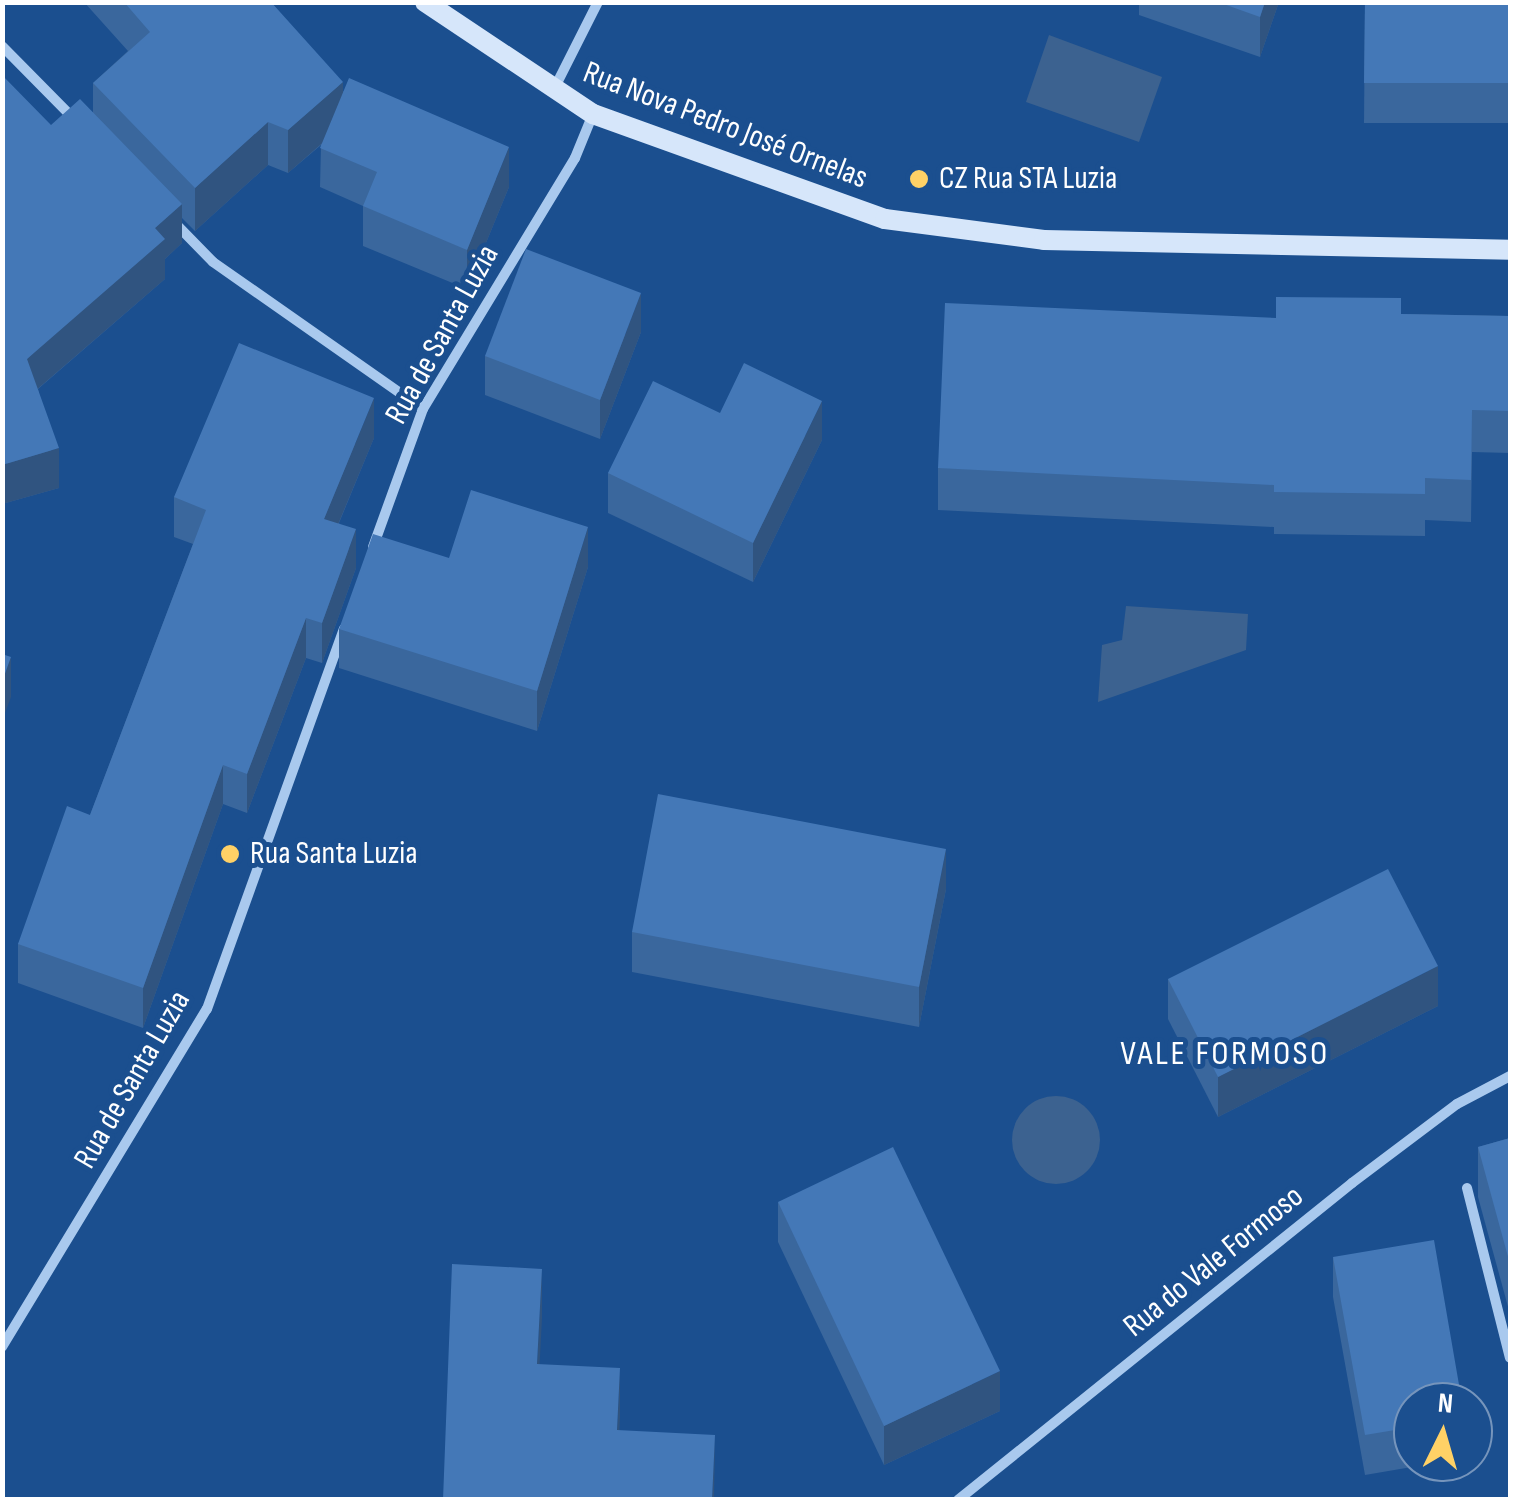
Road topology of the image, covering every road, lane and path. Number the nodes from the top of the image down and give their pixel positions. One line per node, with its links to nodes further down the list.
1 (425, 2): 4 (street, Rua Nova Pedro José Ornelas)
2 (598, 2): 4 (street)
3 (2, 46): 6 (street)
4 (553, 92): 5 (street, Rua Nova Pedro José Ornelas)
5 (593, 114): 8 (street, Rua Nova Pedro José Ornelas); 9 (street, Rua de Santa Luzia)
6 (81, 127)
7 (160, 208): 9 (street)
8 (1510, 250)
9 (423, 409): 10 (street, Rua de Santa Luzia)
10 (369, 559)
11 (349, 615): 14 (street, Rua de Santa Luzia)
12 (1510, 1076): 16 (street, Rua do Vale Formoso)
13 (1467, 1188): 15 (street)
14 (2, 1348)
15 (1510, 1358)
16 (958, 1500)

